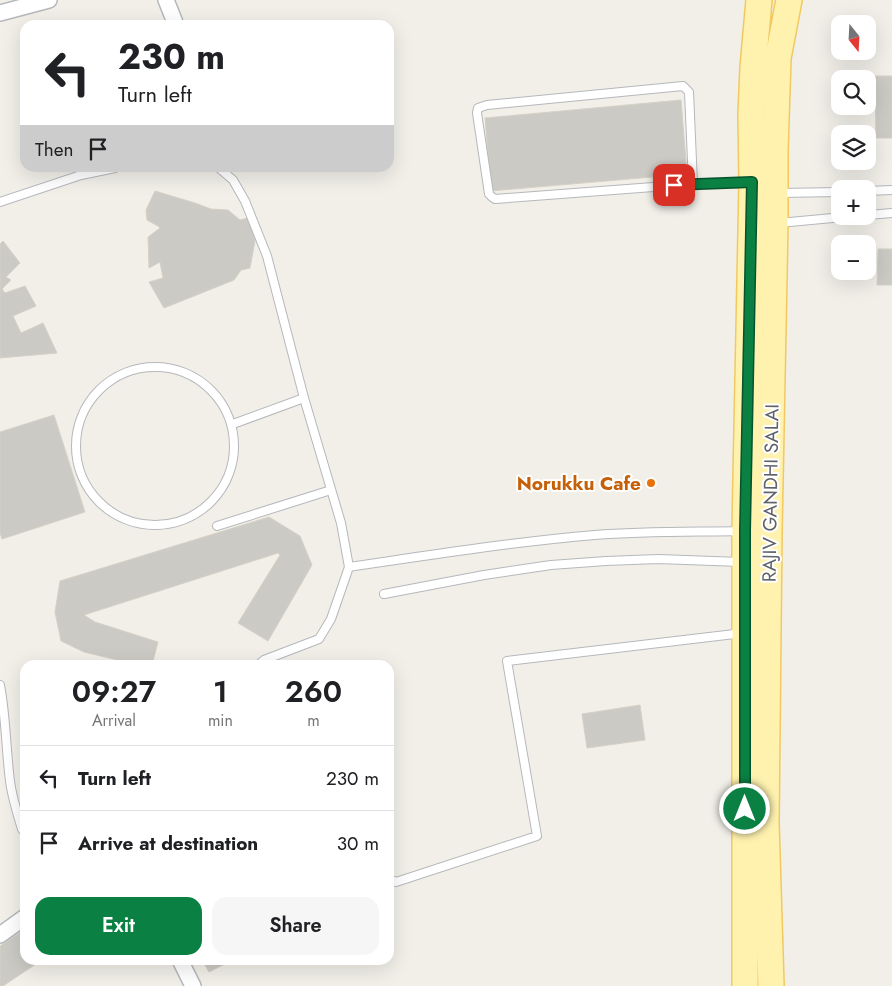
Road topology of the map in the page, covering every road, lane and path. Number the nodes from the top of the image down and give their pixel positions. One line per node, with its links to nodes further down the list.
1 (49, 0): 5 (street)
2 (166, 0): 6 (street)
3 (759, 0): 9 (main road, RAJIV GANDHI SALAI)
4 (788, 0): 14 (main road, RAJIV GANDHI SALAI)
5 (8, 7)
6 (174, 20)
7 (96, 172): 15 (lane)
8 (224, 172): 20 (lane)
9 (752, 182): 10 (lane); 24 (main road, RAJIV GANDHI SALAI)
10 (693, 184): 10 (lane)
11 (892, 190): 12 (lane)
12 (876, 191)
13 (831, 192): 14 (lane)
14 (775, 193): 19 (main road, RAJIV GANDHI SALAI)
15 (0, 202)
16 (892, 213): 17 (lane)
17 (876, 214)
18 (831, 218): 19 (lane)
19 (775, 223): 24 (main road, RAJIV GANDHI SALAI)
20 (304, 398): 21 (lane); 22 (lane)
21 (233, 424): 21 (lane)
22 (331, 490): 23 (lane); 26 (lane)
23 (216, 526)
24 (757, 530): 25 (main road, RAJIV GANDHI SALAI); 26 (lane)
25 (757, 561): 27 (lane); 28 (main road, RAJIV GANDHI SALAI); 31 (main road, RAJIV GANDHI SALAI)
26 (349, 567): 29 (lane)
27 (384, 594)
28 (745, 633): 31 (main road, RAJIV GANDHI SALAI); 33 (lane)
29 (264, 660)
30 (0, 685): 32 (lane)
31 (755, 810): 38 (main road, RAJIV GANDHI SALAI); 39 (main road, RAJIV GANDHI SALAI)
32 (20, 822)
33 (394, 881)
34 (20, 921): 35 (street)
35 (0, 935)
36 (182, 965): 37 (street)
37 (193, 986)
38 (745, 986)
39 (771, 986)

